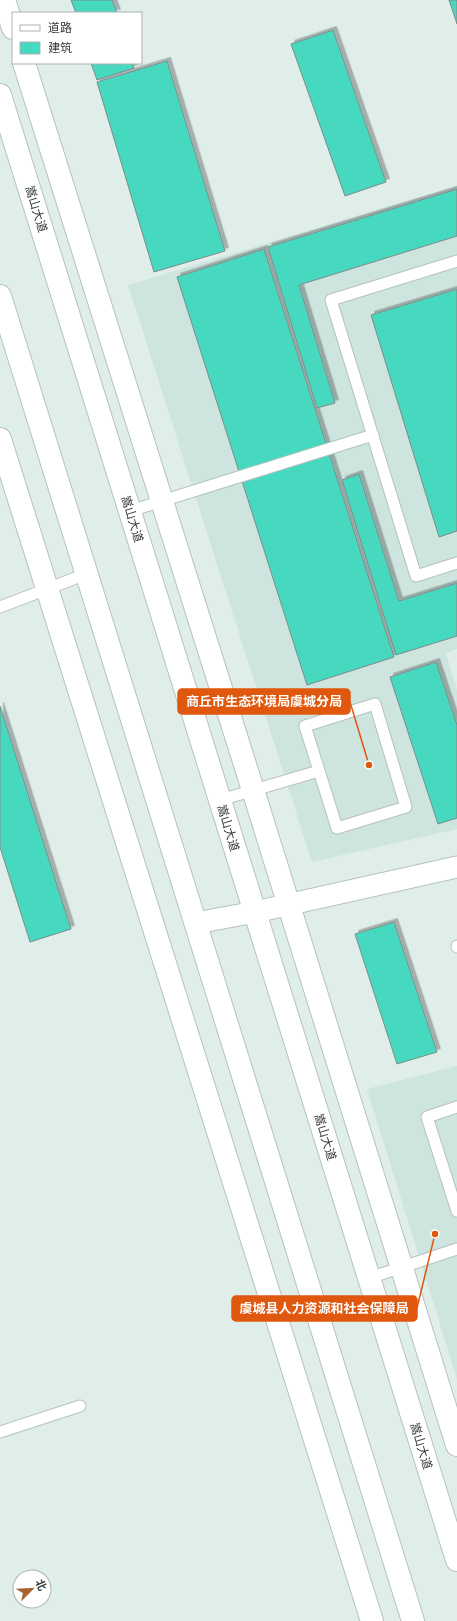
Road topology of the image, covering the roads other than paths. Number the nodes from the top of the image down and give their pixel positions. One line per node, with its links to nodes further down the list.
1 (4, 0): 2 (main road)
2 (12, 25)
3 (24, 64): 9 (main road)
4 (0, 95): 10 (main road, 嵩山大道)
5 (457, 261): 7 (lane)
6 (0, 296): 12 (main road)
7 (373, 435): 9 (lane); 11 (lane)
8 (0, 439): 13 (main road)
9 (162, 501): 10 (lane); 16 (main road)
10 (130, 511): 17 (main road, 嵩山大道)
11 (457, 563)
12 (86, 574): 13 (lane); 21 (main road)
13 (47, 590): 14 (lane); 32 (main road)
14 (0, 607)
15 (319, 771): 15 (lane); 16 (lane)
16 (253, 790): 17 (lane); 19 (main road)
17 (220, 800): 20 (main road, 嵩山大道)
18 (457, 867): 19 (street)
19 (289, 905): 20 (street); 26 (main road)
20 (255, 912): 21 (street); 27 (main road, 嵩山大道)
21 (196, 923): 33 (main road)
22 (457, 1108): 23 (lane)
23 (455, 1196): 24 (lane)
24 (457, 1211)
25 (457, 1249): 26 (lane)
26 (402, 1267): 27 (lane); 30 (main road)
27 (369, 1278): 31 (main road, 嵩山大道)
28 (80, 1406): 29 (lane)
29 (0, 1432)
30 (457, 1446)
31 (457, 1560)
32 (372, 1621)
33 (413, 1621)

